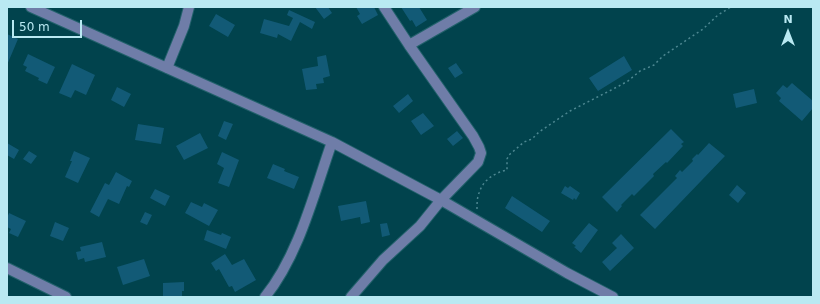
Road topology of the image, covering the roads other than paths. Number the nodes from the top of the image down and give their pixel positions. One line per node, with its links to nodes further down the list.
1 (31, 7): 6 (street)
2 (189, 7): 6 (street)
3 (384, 7): 5 (street)
4 (475, 7): 5 (street)
5 (409, 45): 8 (street)
6 (166, 68): 7 (street)
7 (332, 142): 8 (street); 11 (street)
8 (441, 200): 12 (street); 13 (street)
9 (7, 268): 10 (street)
10 (66, 297)
11 (264, 297)
12 (351, 297)
13 (613, 297)

